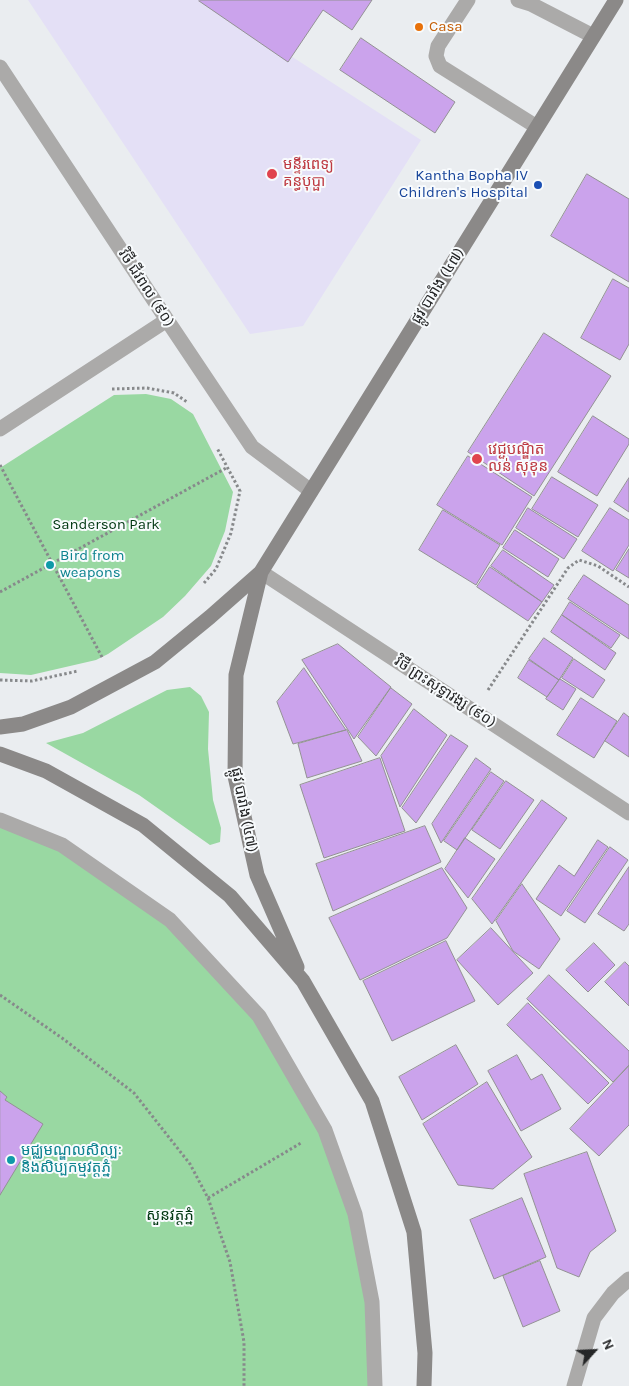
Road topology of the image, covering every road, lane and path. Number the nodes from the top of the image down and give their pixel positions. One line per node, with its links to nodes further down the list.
1 (468, 0): 6 (street)
2 (518, 0): 4 (street)
3 (616, 0): 4 (main road, ផ្លូវ បារាំង (៤៧))
4 (594, 36): 6 (main road, ផ្លូវ បារាំង (៤៧))
5 (0, 68): 7 (street, វិថី ជីវពល (៩០))
6 (536, 127): 14 (main road, ផ្លូវ បារាំង (៤៧))
7 (167, 320): 10 (street); 14 (street, វិថី ជីវពល (៩០))
8 (111, 389): 9 (path)
9 (190, 404)
10 (0, 429)
11 (217, 447): 13 (path)
12 (0, 465): 15 (path)
13 (228, 468): 15 (path); 18 (path)
14 (311, 491): 16 (main road, ផ្លូវ បារាំង (៤៧))
15 (53, 563): 19 (path); 20 (path)
16 (261, 572): 23 (street, វិថី ព្រះសុទ្ធាវង្ស (៩០)); 24 (main road, ផ្លូវ បារាំង (៤៧)); 28 (main road, ផ្លូវ បារាំង (៤៧))
17 (629, 587): 23 (path)
18 (200, 588)
19 (0, 592)
20 (105, 662)
21 (79, 671): 22 (path)
22 (0, 680)
23 (473, 711): 26 (street, វិថី ព្រះសុទ្ធាវង្ស (៩០))
24 (0, 727)
25 (0, 754): 28 (main road)
26 (629, 813)
27 (0, 820): 34 (street)
28 (303, 981): 35 (main road)
29 (0, 995): 31 (path)
30 (302, 1143): 31 (path)
31 (208, 1198): 33 (path)
32 (629, 1278): 36 (street)
33 (244, 1386)
34 (375, 1386)
35 (424, 1386)
36 (574, 1386)

